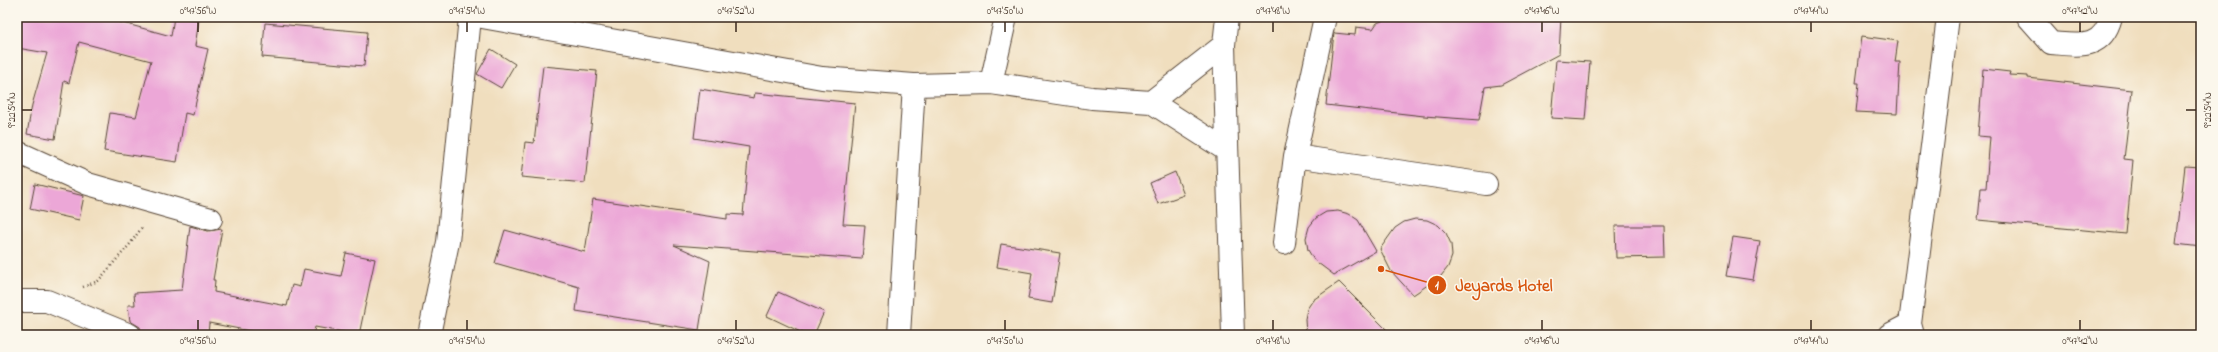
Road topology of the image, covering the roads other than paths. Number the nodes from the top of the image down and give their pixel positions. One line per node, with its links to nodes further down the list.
1 (470, 17): 23 (street)
2 (482, 17): 9 (street)
3 (1006, 17): 11 (street)
4 (1227, 17): 10 (street)
5 (1326, 17): 16 (street)
6 (1948, 17): 21 (street)
7 (2028, 17): 8 (street)
8 (2112, 17)
9 (512, 20): 12 (street)
10 (1224, 45): 13 (street); 14 (street)
11 (991, 83): 12 (street); 13 (street)
12 (914, 85): 24 (street)
13 (1151, 102): 14 (street)
14 (1226, 150): 25 (street)
15 (17, 152): 18 (street)
16 (1295, 156): 17 (street); 19 (street)
17 (1486, 184)
18 (211, 220)
19 (1284, 243)
20 (17, 301): 22 (street)
21 (1912, 329): 26 (street)
22 (130, 335)
23 (429, 335)
24 (899, 335)
25 (1233, 335)
26 (1889, 335)

